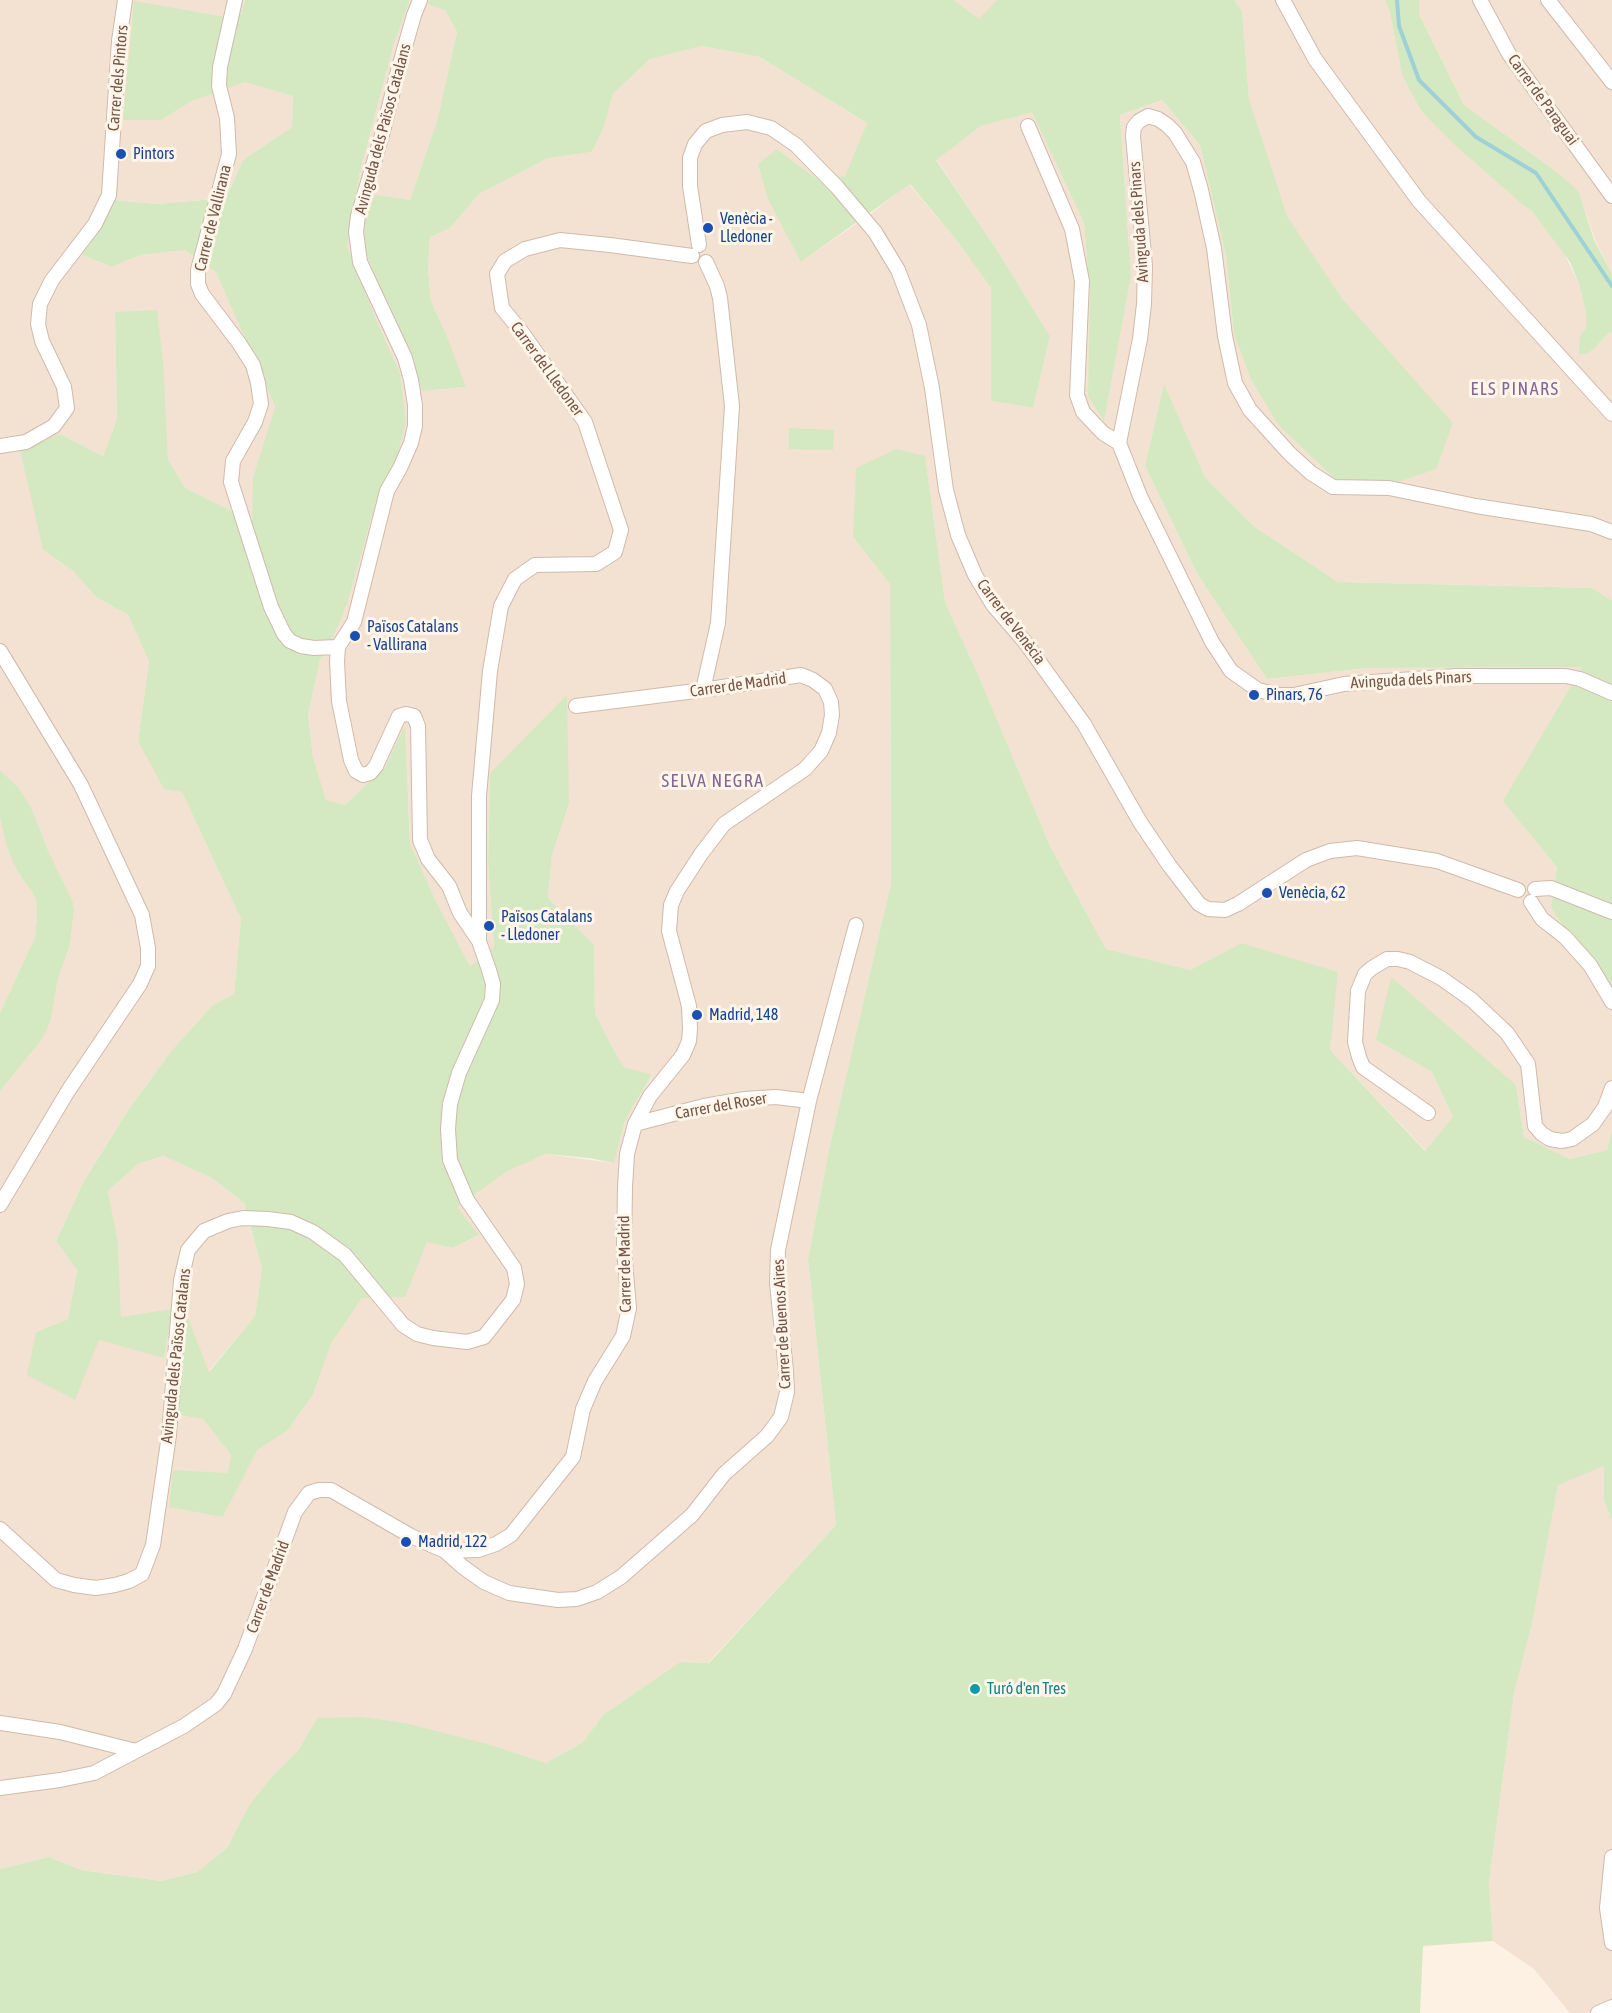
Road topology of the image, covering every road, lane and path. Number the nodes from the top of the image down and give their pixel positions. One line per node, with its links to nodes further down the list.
1 (125, 0): 13 (street, Carrer dels Pintors)
2 (235, 0): 15 (street, Carrer de Vallirana)
3 (420, 0): 15 (street, Avinguda dels Països Catalans)
4 (1283, 0): 11 (street)
5 (1480, 0): 9 (street, Carrer de Paraguai)
6 (1548, 0): 7 (street)
7 (1612, 82)
8 (1028, 126): 12 (street)
9 (1612, 196)
10 (695, 251): 17 (street, Carrer de Venècia); 20 (street, Carrer de Venècia); 23 (street, Carrer del Lledoner)
11 (1612, 414)
12 (1119, 442): 14 (street, Avinguda dels Pinars); 18 (street, Avinguda dels Pinars)
13 (0, 446)
14 (1612, 532)
15 (338, 647): 23 (street, Avinguda dels Països Catalans)
16 (0, 651): 29 (street)
17 (703, 690): 19 (street, Carrer de Madrid); 28 (street, Carrer de Madrid)
18 (1612, 693)
19 (576, 706)
20 (1533, 895): 21 (street); 24 (street)
21 (1612, 912)
22 (856, 925): 26 (street, Carrer de Buenos Aires)
23 (479, 941): 30 (street, Avinguda dels Països Catalans)
24 (1612, 1002)
25 (1612, 1088): 27 (street)
26 (809, 1101): 28 (street, Carrer del Roser); 31 (street, Carrer de Buenos Aires)
27 (1428, 1113)
28 (635, 1124): 31 (street, Carrer de Madrid)
29 (0, 1205)
30 (0, 1529)
31 (445, 1551): 33 (street, Carrer de Madrid)
32 (0, 1723): 33 (street)
33 (136, 1751): 34 (street, Carrer de Madrid)
34 (0, 1788)
35 (1612, 1857): 36 (street)
36 (1612, 1943)
37 (1612, 2007): 38 (street)
38 (1598, 2013)

